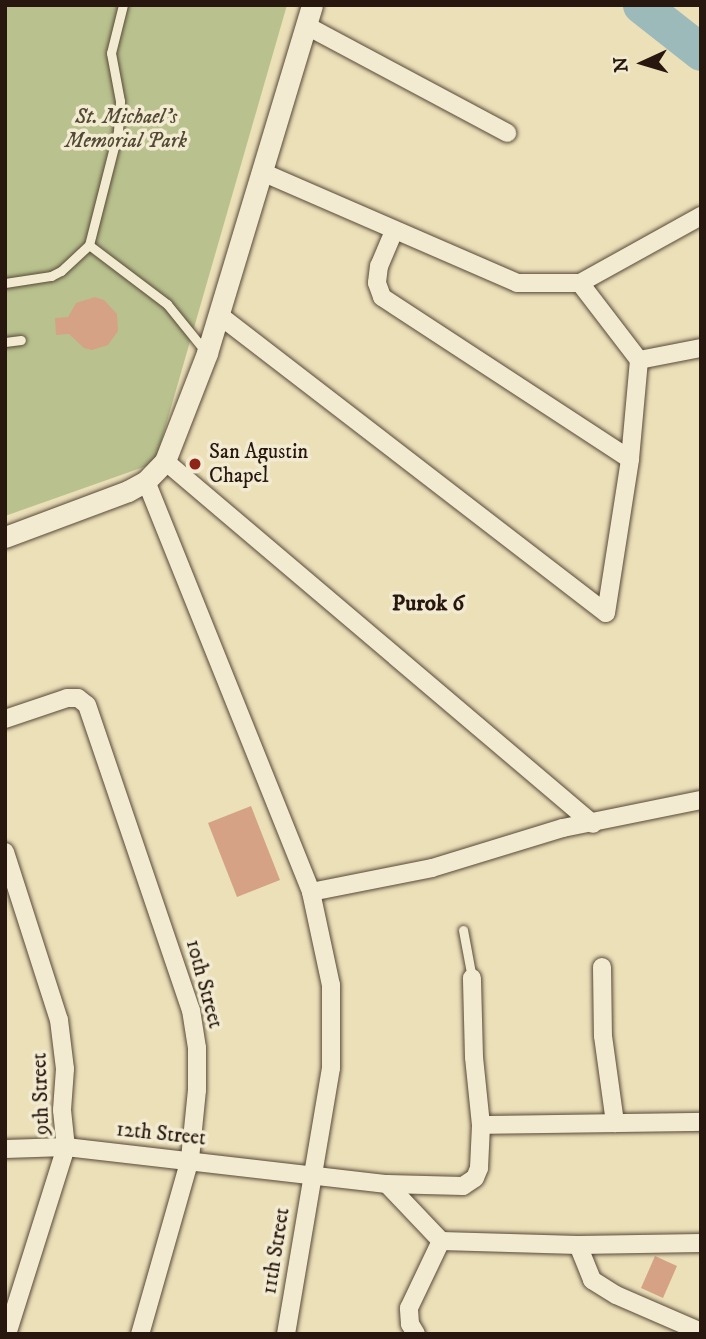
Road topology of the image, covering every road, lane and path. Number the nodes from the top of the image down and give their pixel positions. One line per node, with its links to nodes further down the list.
1 (123, 5): 7 (lane)
2 (311, 12): 3 (street); 4 (street)
3 (507, 133)
4 (262, 172): 6 (street); 10 (street)
5 (701, 216): 9 (street)
6 (394, 231): 9 (street); 16 (street)
7 (89, 244): 8 (lane); 14 (lane)
8 (5, 283)
9 (580, 283): 15 (street)
10 (219, 315): 14 (street); 16 (street)
11 (21, 340): 12 (lane)
12 (5, 342)
13 (701, 348): 15 (street)
14 (206, 353): 17 (street)
15 (639, 360): 16 (street)
16 (630, 458)
17 (165, 461): 18 (street); 22 (street)
18 (146, 481): 19 (street); 24 (street, 11th Street)
19 (5, 537)
20 (5, 719): 33 (street, 10th Street)
21 (701, 800): 22 (street)
22 (593, 824): 24 (street)
23 (5, 852): 31 (street, 9th Street)
24 (311, 892): 34 (street, 11th Street)
25 (463, 930): 27 (lane)
26 (602, 967): 29 (street)
27 (472, 978): 30 (street, 12th Street)
28 (701, 1122): 29 (street)
29 (615, 1123): 30 (street)
30 (481, 1125): 35 (street, 12th Street)
31 (66, 1147): 32 (street, 12th Street); 33 (street, 12th Street); 40 (street, 9th Street)
32 (5, 1149)
33 (190, 1159): 34 (street, 12th Street); 41 (street, 10th Street)
34 (311, 1175): 35 (street, 12th Street); 42 (street, 11th Street)
35 (387, 1184): 36 (street)
36 (441, 1241): 38 (street); 43 (street)
37 (701, 1243): 38 (street)
38 (578, 1245): 39 (street)
39 (701, 1332)
40 (7, 1334)
41 (140, 1334)
42 (286, 1334)
43 (416, 1334)

